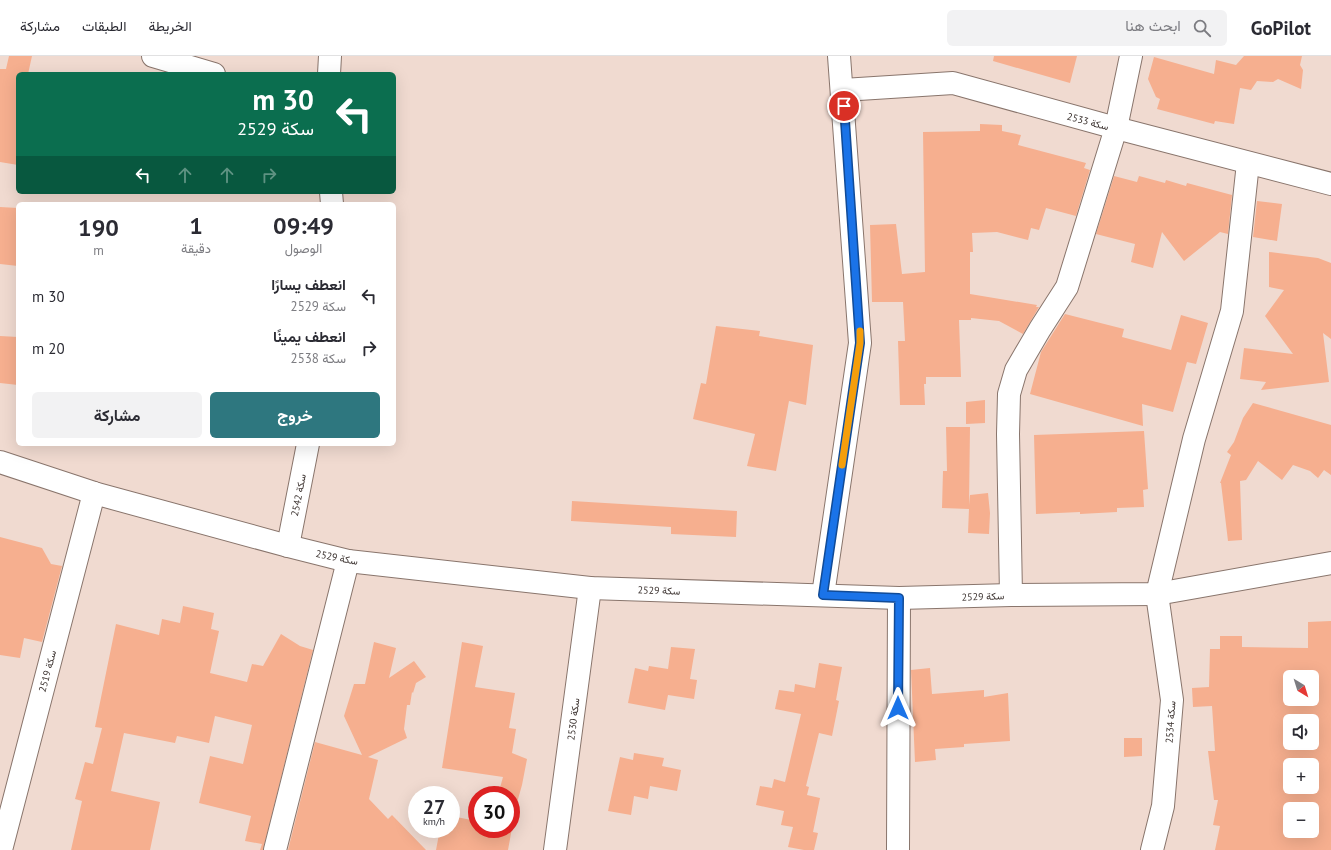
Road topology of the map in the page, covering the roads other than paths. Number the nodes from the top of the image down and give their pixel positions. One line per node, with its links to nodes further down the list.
1 (153, 56): 5 (street)
2 (330, 56): 6 (street)
3 (839, 56): 7 (street)
4 (1132, 56): 8 (street)
5 (207, 72)
6 (329, 72)
7 (843, 90): 8 (street, سكة 2533); 19 (street)
8 (1116, 128): 9 (street, سكة 2533); 20 (street)
9 (1248, 164): 10 (street, سكة 2533); 18 (street)
10 (1331, 184)
11 (308, 446): 14 (street, سكة 2542)
12 (0, 462): 13 (street, سكة 2529)
13 (94, 493): 14 (street, سكة 2529); 22 (street, سكة 2519)
14 (288, 546): 15 (street, سكة 2529)
15 (348, 561): 17 (street, سكة 2529); 23 (street)
16 (1331, 562): 18 (street, سكة 2529)
17 (590, 588): 19 (street, سكة 2529); 24 (street, سكة 2530)
18 (1157, 594): 20 (street, سكة 2529); 26 (street, سكة 2534)
19 (823, 595): 21 (street, سكة 2529)
20 (1011, 595): 21 (street, سكة 2529)
21 (899, 598): 25 (street)
22 (0, 850)
23 (275, 850)
24 (555, 850)
25 (898, 850)
26 (1152, 850)

